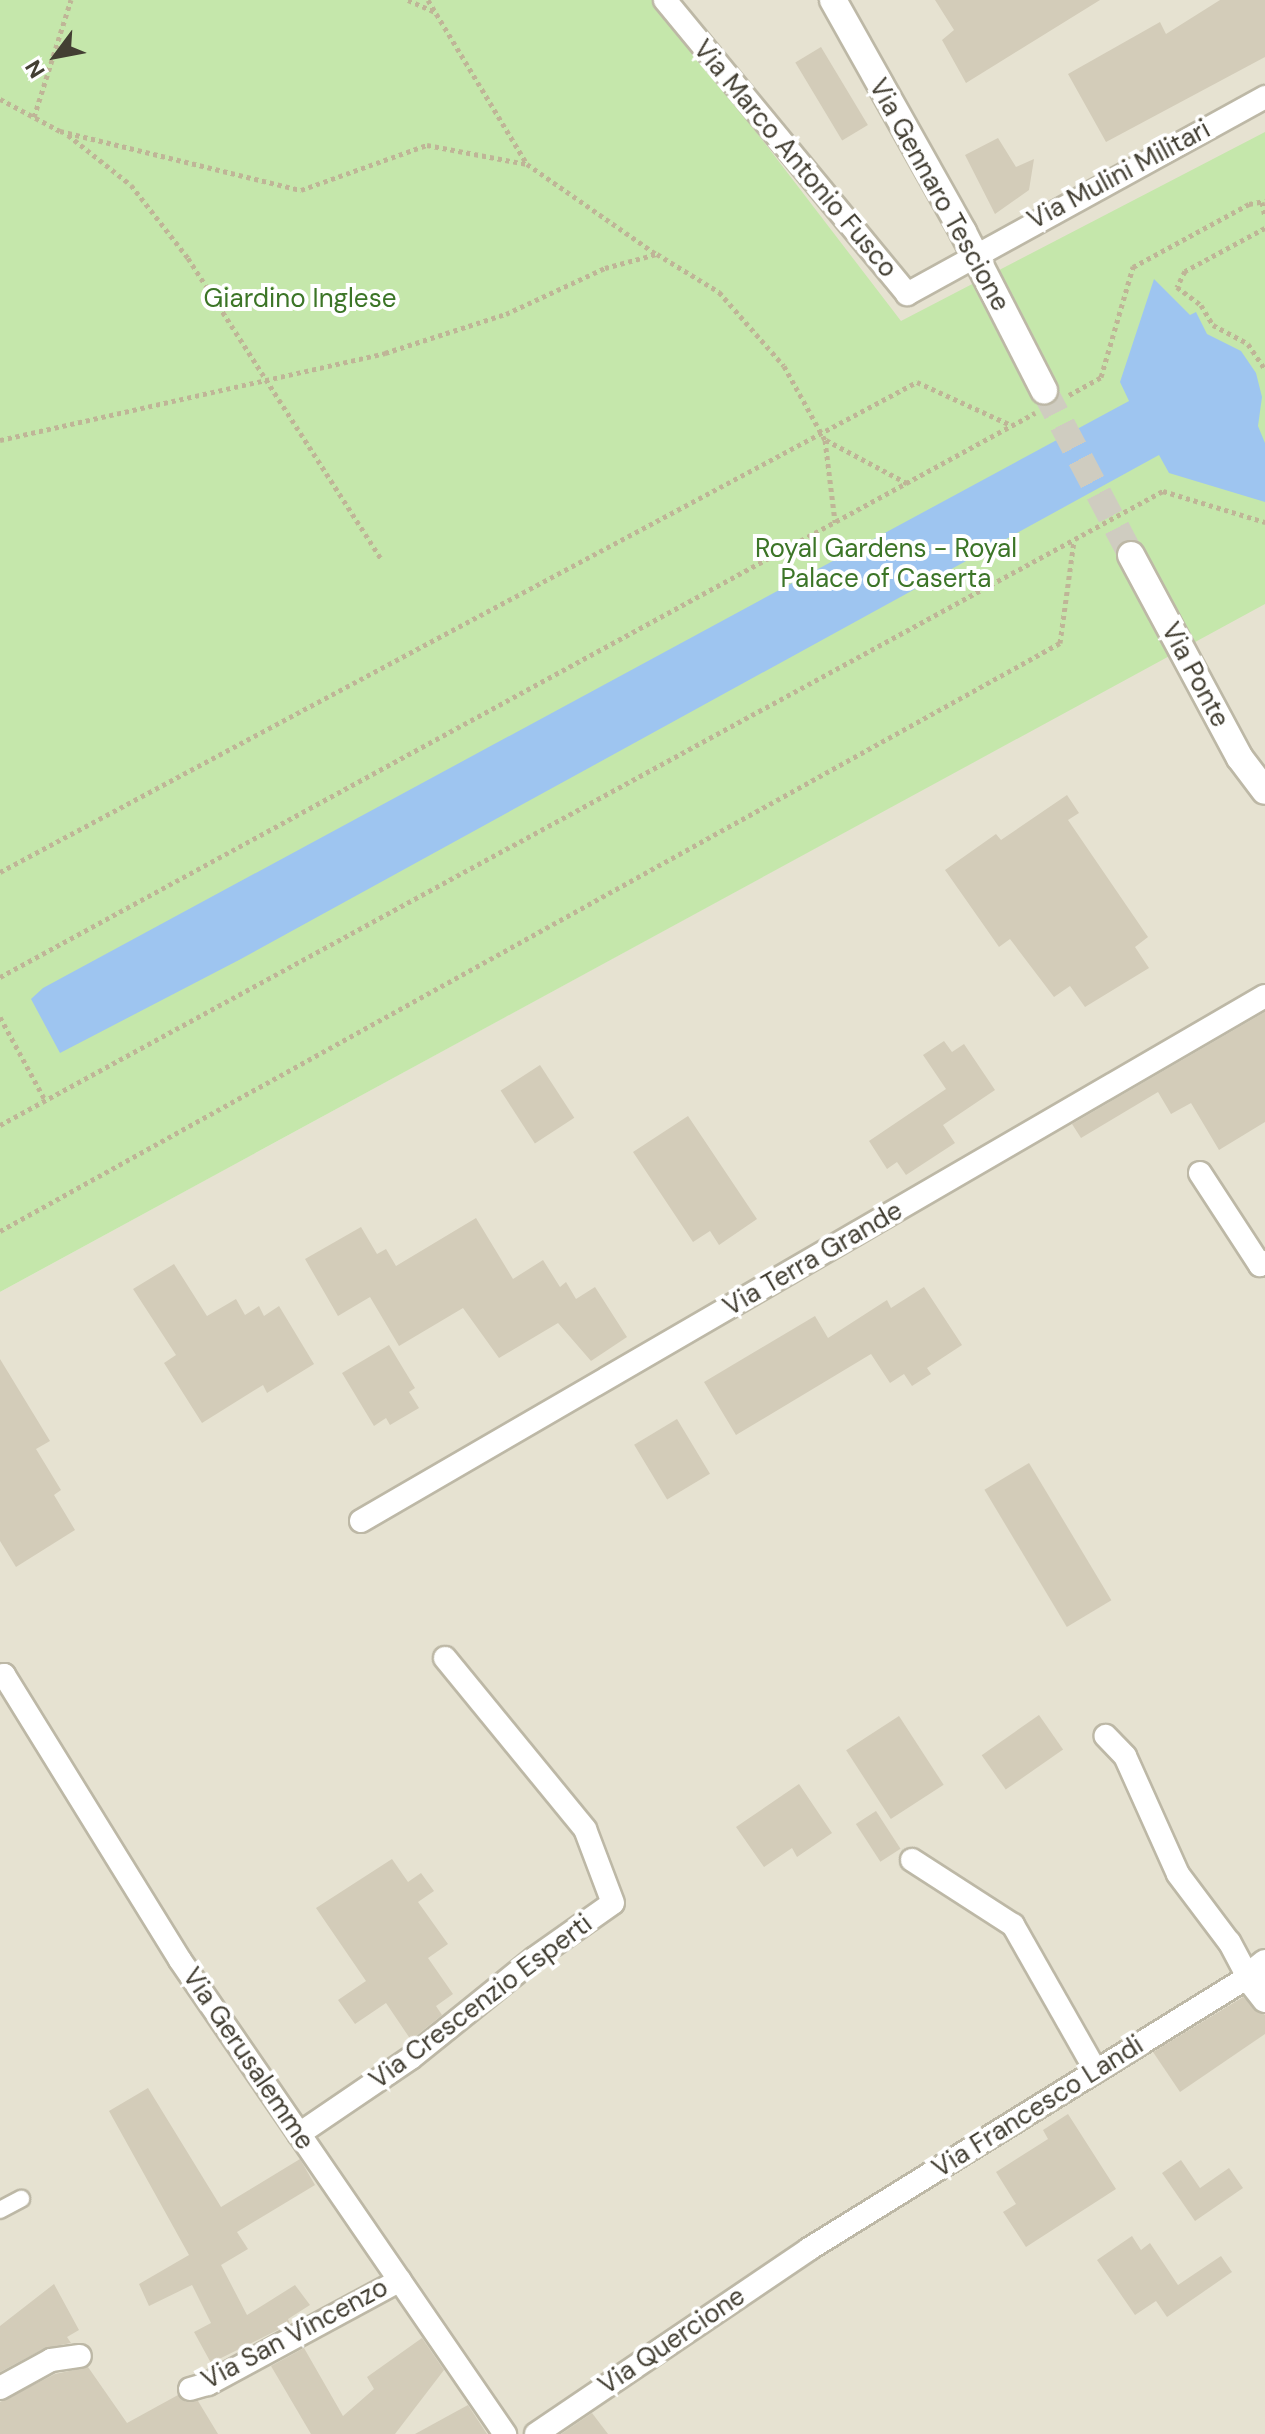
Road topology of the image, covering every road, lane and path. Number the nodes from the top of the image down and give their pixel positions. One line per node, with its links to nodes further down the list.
1 (71, 0): 9 (path)
2 (408, 0): 6 (path)
3 (428, 0): 6 (path)
4 (665, 0): 16 (street, Via Marco Antonio Fusco)
5 (833, 0): 16 (street, Via Gennaro Tescione)
6 (438, 14): 11 (path)
7 (1265, 97): 16 (street, Via Mulini Militari)
8 (0, 99): 9 (path)
9 (34, 117): 10 (path)
10 (60, 131): 11 (path); 18 (path)
11 (527, 164): 15 (path)
12 (1264, 202): 13 (path); 19 (path)
13 (1265, 217)
14 (1265, 228): 17 (path)
15 (657, 254): 18 (path); 21 (path)
16 (974, 254): 19 (street, Via Gennaro Tescione)
17 (1265, 369)
18 (263, 378): 22 (path); 28 (path)
19 (1048, 400): 20 (path)
20 (1012, 426): 21 (path); 23 (path)
21 (823, 437): 23 (path); 24 (path); 30 (path)
22 (0, 440)
23 (907, 483): 24 (path)
24 (835, 522): 31 (path)
25 (1265, 522): 26 (path)
26 (1074, 540): 34 (path); 37 (path)
27 (1131, 555): 29 (street, Via Ponte)
28 (381, 559)
29 (1265, 791)
30 (0, 872)
31 (0, 977)
32 (1265, 996): 39 (street, Via Terra Grande)
33 (0, 1017): 34 (path)
34 (45, 1100): 35 (path)
35 (0, 1125)
36 (1200, 1173): 38 (street)
37 (0, 1231)
38 (1265, 1262)
39 (361, 1521)
40 (445, 1658): 47 (street, Via Crescenzio Esperti)
41 (2, 1677): 47 (street, Via Gerusalemme)
42 (1106, 1736): 44 (street)
43 (912, 1860): 46 (street)
44 (1256, 1970): 45 (street); 46 (street, Via Francesco Landi)
45 (1265, 1999)
46 (1096, 2071): 50 (street, Via Francesco Landi)
47 (299, 2134): 51 (street, Via Gerusalemme)
48 (21, 2199): 49 (street)
49 (0, 2210)
50 (809, 2249): 56 (street, Via Quercione)
51 (400, 2280): 54 (street, Via San Vincenzo); 55 (street, Via Gerusalemme)
52 (80, 2356): 53 (street)
53 (0, 2388)
54 (190, 2389)
55 (505, 2434)
56 (536, 2434)

